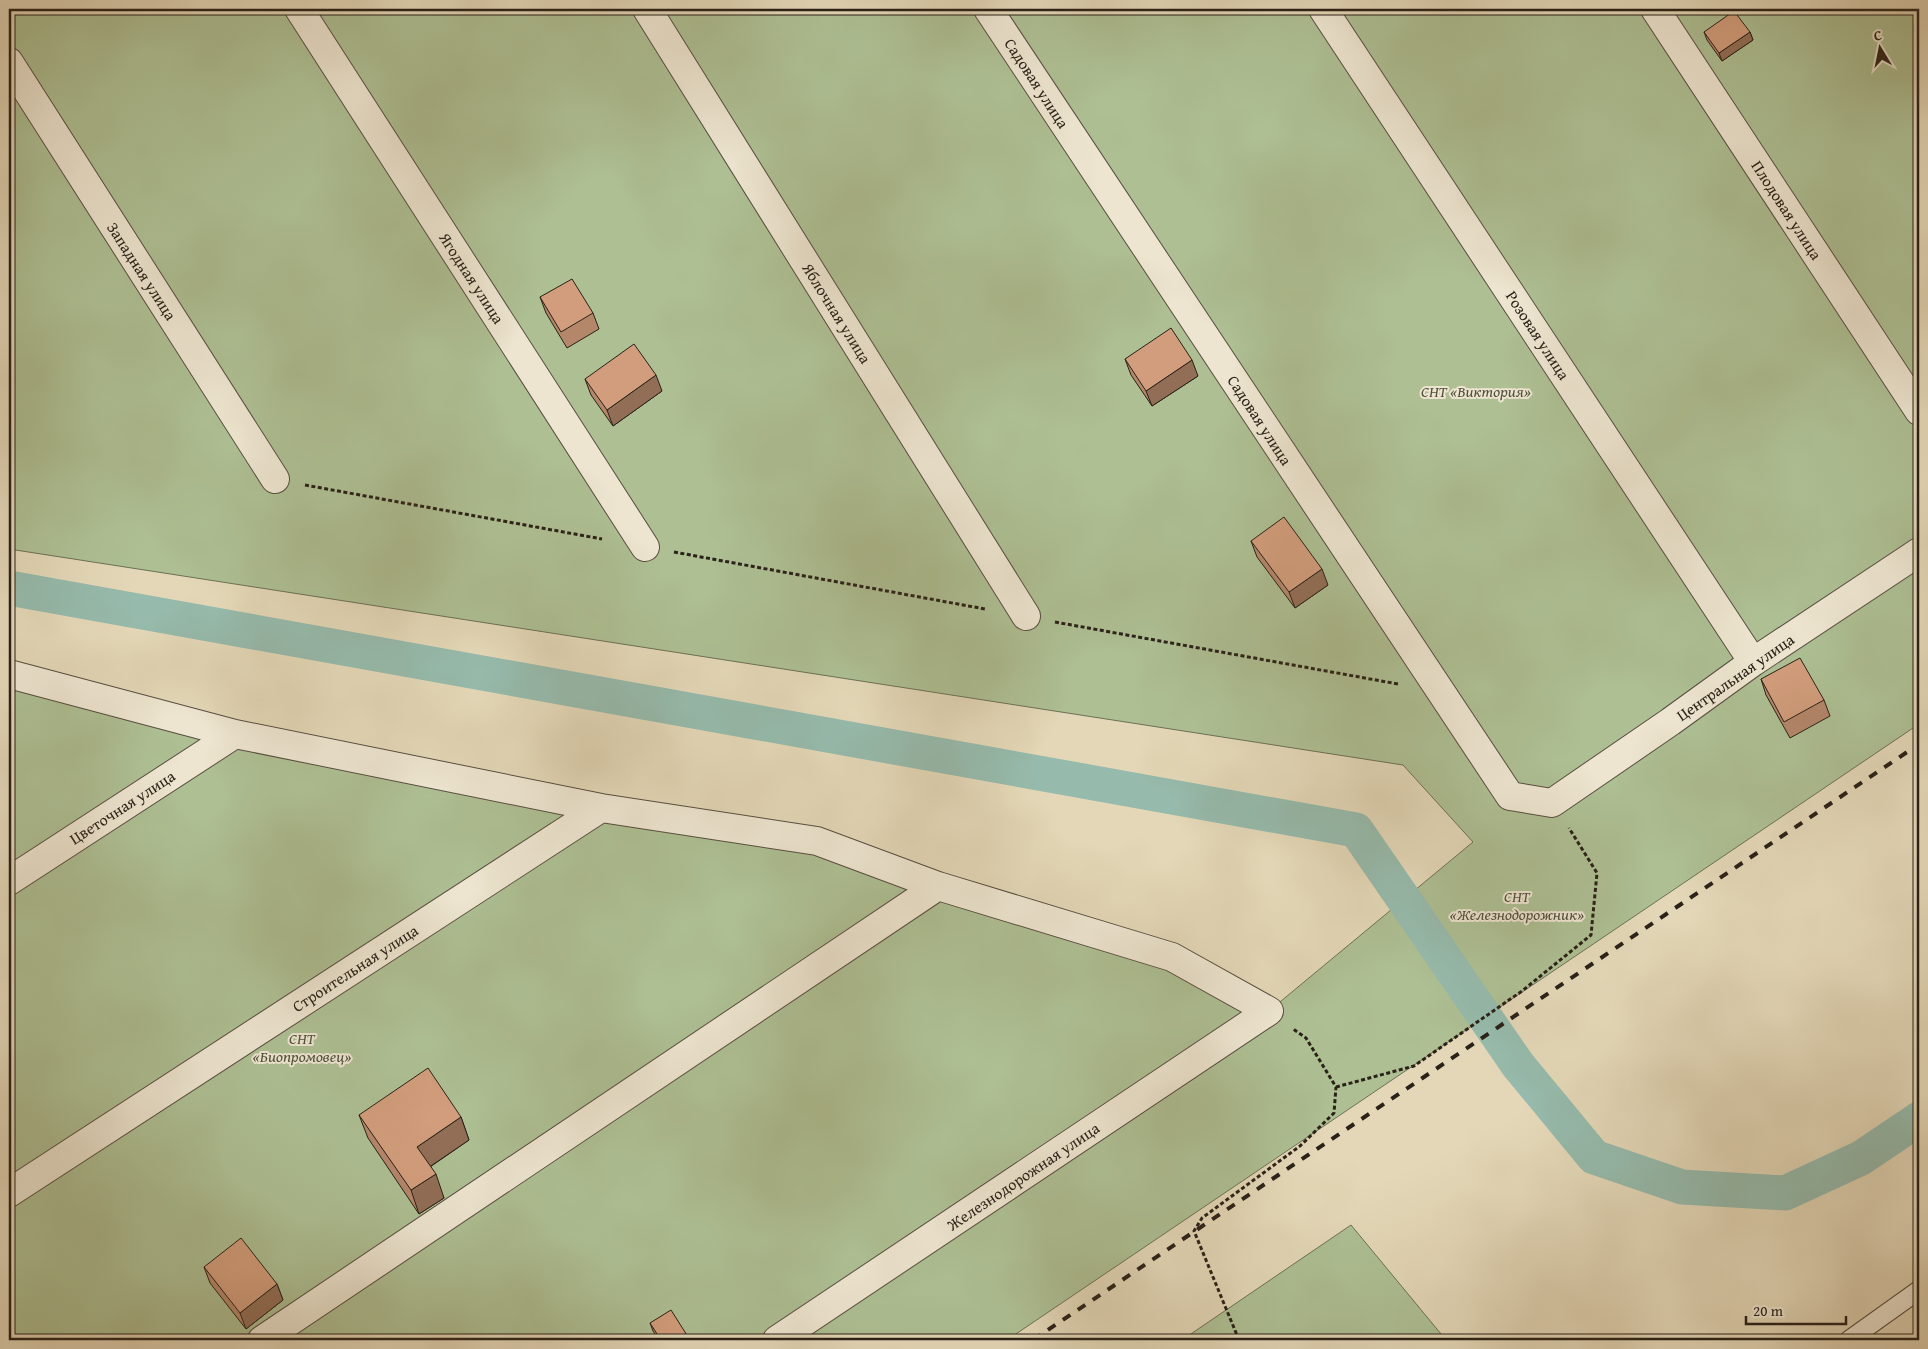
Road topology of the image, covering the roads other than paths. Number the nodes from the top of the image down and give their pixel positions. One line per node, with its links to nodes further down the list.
1 (299, 9): 9 (street, Ягодная улица)
2 (647, 9): 11 (street, Яблочная улица)
3 (988, 9): 15 (street, Садовая улица)
4 (1323, 9): 12 (street, Розовая улица)
5 (1655, 9): 7 (street, Плодовая улица)
6 (9, 62): 8 (street, Западная улица)
7 (1919, 411)
8 (275, 479)
9 (646, 547)
10 (1919, 552): 12 (street, Центральная улица)
11 (1026, 616)
12 (1753, 662): 15 (street, Центральная улица)
13 (9, 674): 14 (street)
14 (235, 734): 16 (street); 17 (street, Цветочная улица)
15 (1552, 803)
16 (601, 808): 18 (street); 19 (street, Строительная улица)
17 (9, 881)
18 (938, 886): 21 (street); 22 (street, Железнодорожная улица)
19 (9, 1193)
20 (1919, 1290): 23 (lane)
21 (262, 1340)
22 (778, 1340)
23 (1849, 1340)

